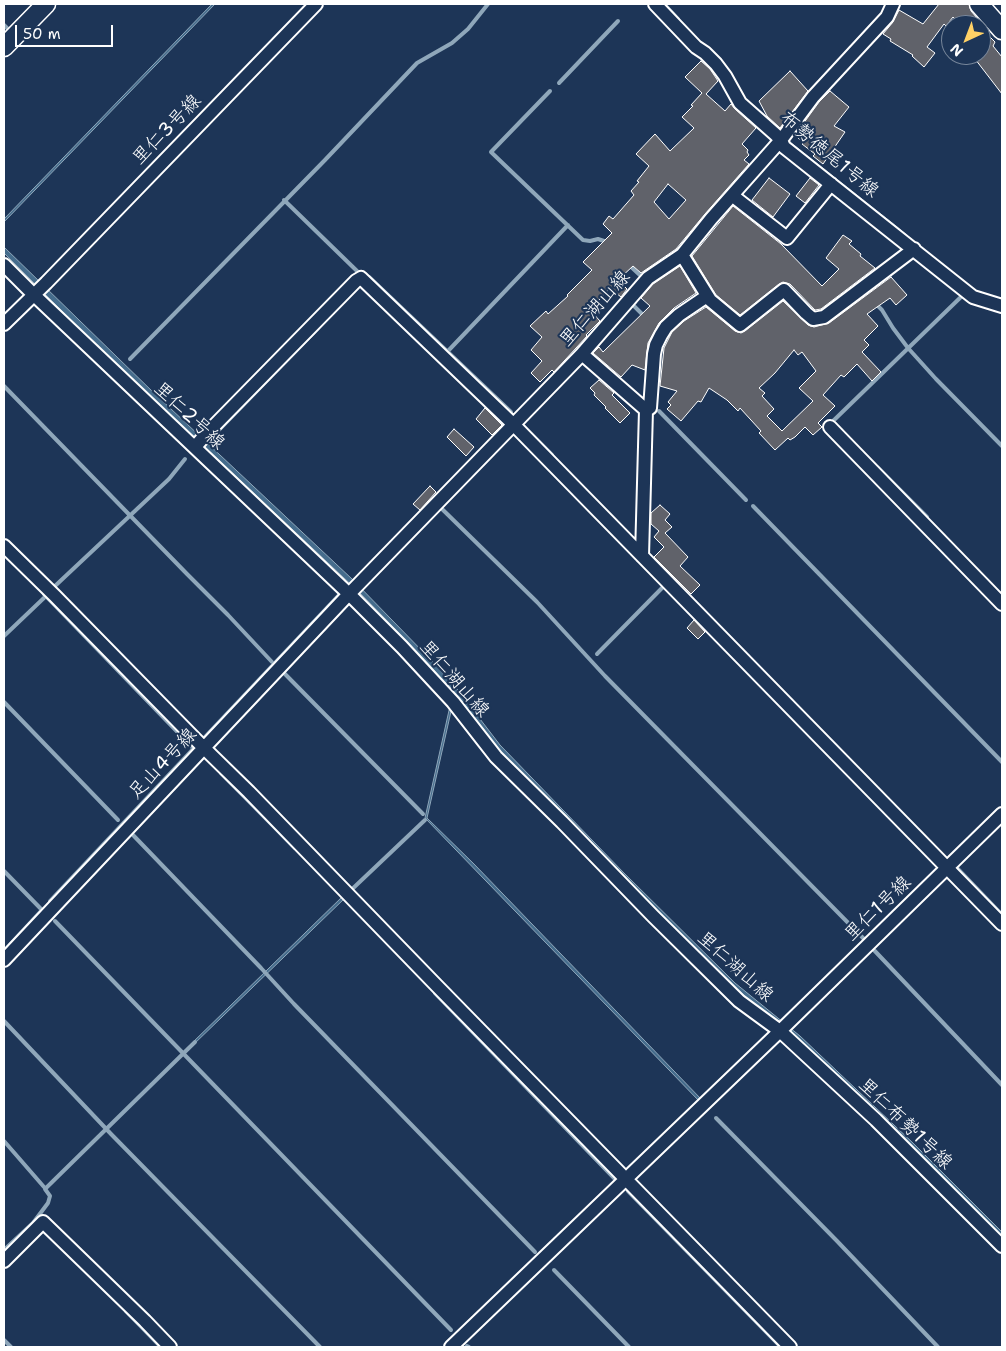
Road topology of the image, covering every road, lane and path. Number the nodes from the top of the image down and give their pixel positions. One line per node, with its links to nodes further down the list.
1 (46, 4): 7 (street)
2 (316, 4): 14 (street, 里仁3号線)
3 (655, 4): 8 (street, 布勢徳尾1号線)
4 (893, 4): 8 (street, 里仁湖山線)
5 (979, 4): 6 (street)
6 (1002, 30)
7 (4, 47)
8 (781, 140): 9 (street, 布勢徳尾1号線); 10 (street, 里仁湖山線)
9 (831, 184): 10 (street); 11 (street, 布勢徳尾1号線)
10 (733, 196): 12 (street, 里仁湖山線)
11 (914, 249): 15 (street); 16 (street, 布勢徳尾1号線)
12 (682, 255): 15 (street); 18 (street, 里仁湖山線)
13 (4, 264): 14 (street, 里仁2号線)
14 (33, 294): 17 (street, 里仁3号線); 22 (street, 里仁2号線)
15 (707, 296): 19 (street)
16 (1002, 306)
17 (4, 324)
18 (582, 354): 19 (street); 20 (street, 里仁湖山線)
19 (646, 410): 24 (street)
20 (513, 424): 22 (street); 24 (street); 25 (street, 里仁湖山線)
21 (830, 428): 26 (street)
22 (194, 448): 25 (street, 里仁2号線)
23 (4, 546): 27 (street)
24 (642, 556): 29 (street)
25 (349, 594): 27 (street, 足山4号線); 32 (street, 里仁湖山線)
26 (1002, 604)
27 (204, 748): 31 (street, 足山4号線); 33 (street)
28 (1002, 814): 29 (street, 里仁1号線)
29 (947, 868): 30 (street); 32 (street, 里仁1号線)
30 (1002, 924)
31 (4, 960)
32 (780, 1031): 33 (street); 34 (street, 里仁布勢1号線)
33 (626, 1180): 37 (street); 38 (street)
34 (1002, 1246)
35 (4, 1260): 36 (street)
36 (170, 1347)
37 (451, 1347)
38 (790, 1347)

